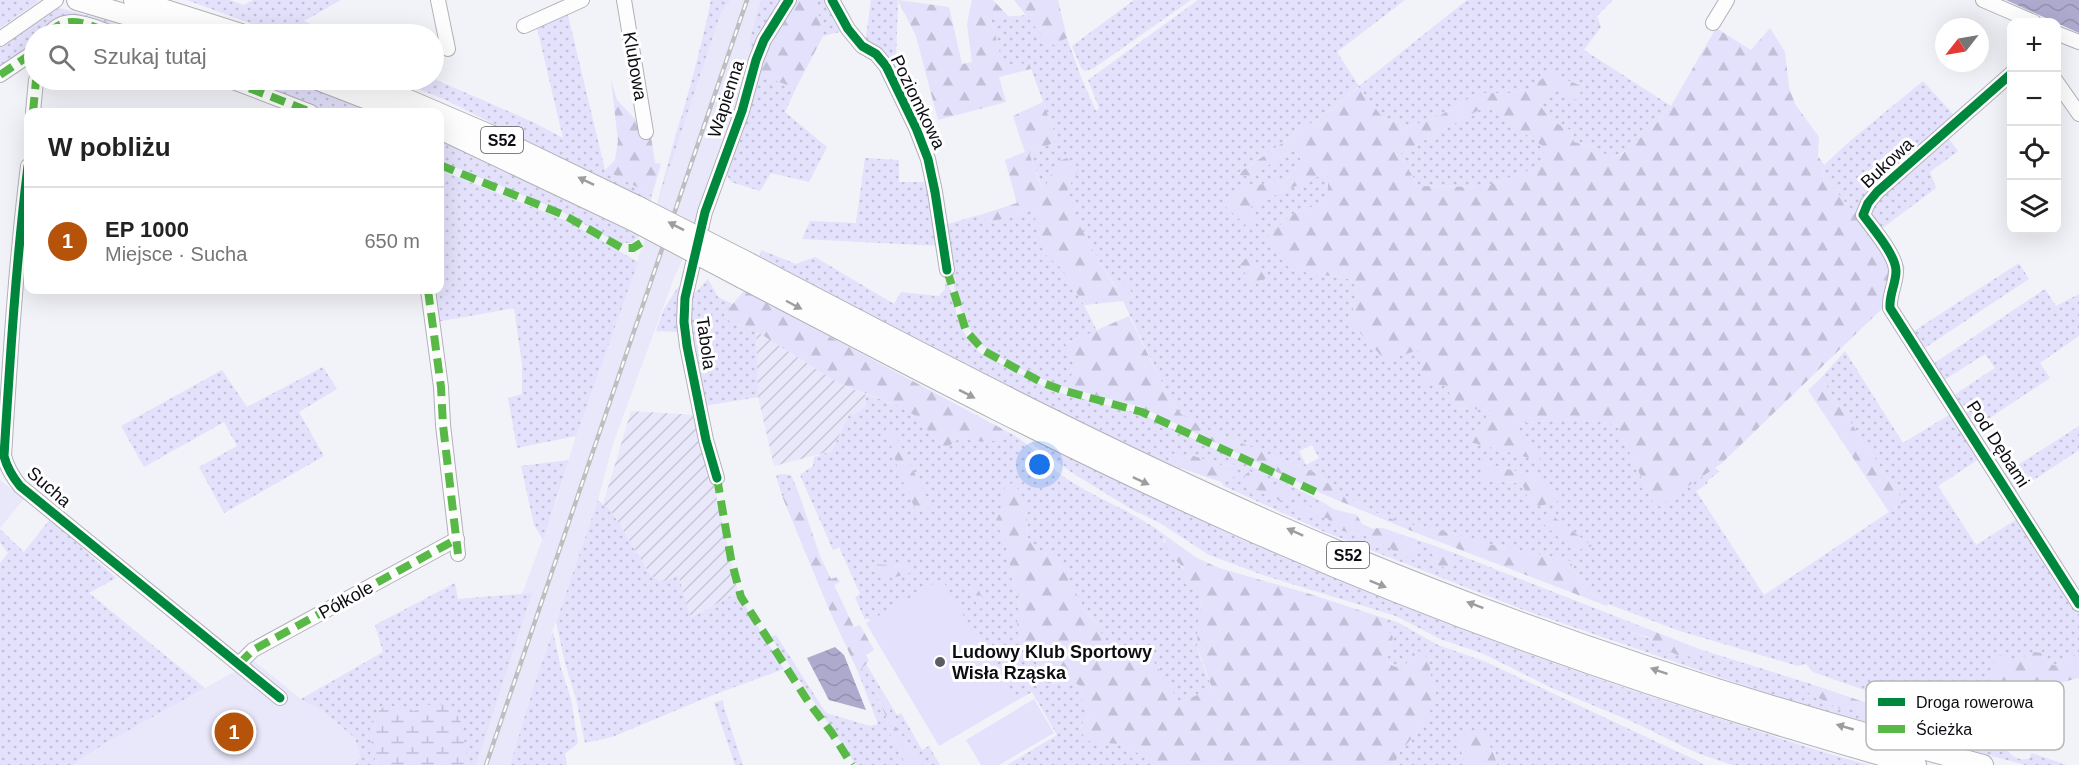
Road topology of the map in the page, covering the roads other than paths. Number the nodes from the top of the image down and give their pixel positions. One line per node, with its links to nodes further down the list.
1 (56, 0): 21 (street)
2 (77, 0): 15 (highway)
3 (134, 0): 16 (highway)
4 (438, 0): 17 (street)
5 (582, 0): 18 (street)
6 (624, 0): 39 (street, Klubowa)
7 (789, 0): 41 (street, Wapienna)
8 (832, 0): 44 (street, Poziomkowa)
9 (1727, 0): 12 (street)
10 (1983, 0): 11 (street)
11 (2025, 18)
12 (1713, 23)
13 (60, 24): 14 (street)
14 (81, 24)
15 (157, 24)
16 (210, 24)
17 (443, 24)
18 (524, 26)
19 (444, 29): 23 (street)
20 (2061, 35): 22 (street)
21 (0, 39)
22 (2079, 42)
23 (448, 49)
24 (24, 61): 25 (street)
25 (0, 75)
26 (2007, 77): 46 (street, Bukowa)
27 (2061, 88): 36 (street)
28 (35, 90): 32 (street)
29 (254, 90): 33 (street)
30 (344, 90): 34 (highway)
31 (385, 90): 35 (highway, S52, one-way to 31)
32 (33, 108)
33 (301, 108)
34 (391, 108)
35 (427, 108)
36 (2079, 114)
37 (444, 115): 42 (highway, S52, one-way to 37)
38 (444, 131): 42 (highway, S52)
39 (646, 132)
40 (24, 202): 51 (street, Sucha)
41 (705, 212): 47 (street, Tabola)
42 (636, 214): 43 (highway, S52, bridge)
43 (744, 270): 53 (highway, S52, one-way to 43); 55 (highway, S52, one-way to 55)
44 (947, 270)
45 (429, 294): 48 (street)
46 (1889, 303): 50 (street, Pod Dębami)
47 (717, 478)
48 (456, 539): 49 (street); 51 (street, Półkole)
49 (458, 554)
50 (2079, 604)
51 (239, 664): 52 (street, Sucha)
52 (280, 698)
53 (1866, 732)
54 (1929, 750): 56 (highway, S52, one-way to 54)
55 (1916, 765)
56 (1983, 765)

